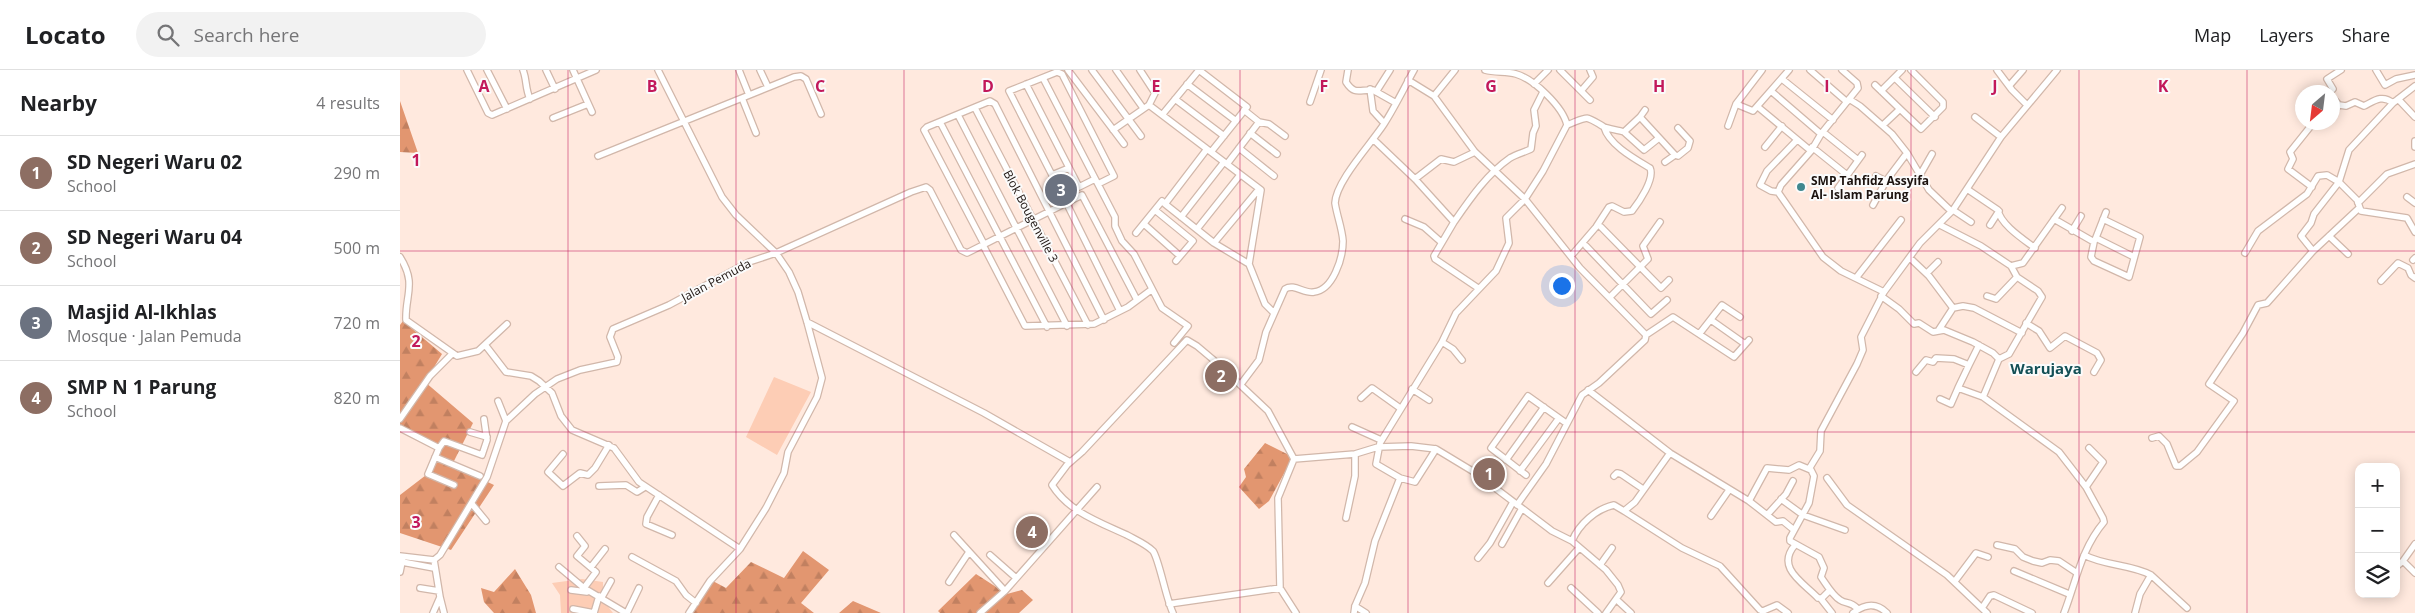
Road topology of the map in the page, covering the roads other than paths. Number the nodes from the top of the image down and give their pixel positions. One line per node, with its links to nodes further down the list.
1 (467, 70): 72 (street)
2 (487, 70): 72 (street)
3 (523, 70): 58 (street)
4 (546, 70): 49 (street)
5 (573, 70): 36 (street)
6 (596, 70): 36 (street)
7 (658, 70): 87 (street)
8 (739, 70): 55 (street)
9 (760, 70): 48 (street)
10 (1068, 70): 98 (street)
11 (1092, 70): 85 (street)
12 (1116, 70): 69 (street)
13 (1140, 70): 69 (street)
14 (1321, 70): 63 (street)
15 (1348, 70): 50 (street)
16 (1390, 70): 50 (street)
17 (1414, 70): 40 (street)
18 (1455, 70): 56 (street)
19 (1485, 70): 43 (street)
20 (1548, 70): 43 (street)
21 (1560, 70): 51 (street)
22 (1590, 70): 51 (street)
23 (1762, 70): 66 (street)
24 (1789, 70): 39 (street)
25 (1810, 70): 61 (street)
26 (1842, 70): 61 (street)
27 (1902, 70): 38 (street)
28 (1911, 70): 81 (street)
29 (1997, 70): 46 (street)
30 (2023, 70): 46 (street)
31 (2057, 70): 67 (street)
32 (2341, 70): 34 (street)
33 (2376, 70): 35 (street)
34 (2333, 72): 45 (street)
35 (2415, 75)
36 (577, 78): 49 (street); 65 (street)
37 (1043, 78): 41 (street); 135 (street); 135 (street)
38 (1895, 78): 53 (street); 81 (street)
39 (1782, 79): 52 (street); 86 (street)
40 (1408, 80): 56 (street); 64 (street)
41 (1026, 84): 127 (street); 127 (street)
42 (1187, 84): 59 (street); 74 (street); 88 (street)
43 (1534, 84): 54 (street)
44 (1876, 85): 53 (street)
45 (2331, 85)
46 (2009, 86): 67 (street)
47 (2415, 86): 62 (street)
48 (768, 87): 55 (street); 77 (street)
49 (555, 88): 58 (street)
50 (1373, 91): 64 (street); 91 (street)
51 (1580, 91): 60 (street)
52 (1771, 91): 70 (street); 103 (street)
53 (1881, 91): 73 (street)
54 (1543, 92): 92 (street); 128 (street)
55 (749, 95): 57 (street)
56 (1434, 96): 118 (street)
57 (742, 98): 87 (street); 101 (street)
58 (530, 99): 72 (street)
59 (1175, 99): 79 (street); 105 (street)
60 (1590, 100)
61 (1848, 100): 86 (street); 93 (street)
62 (2396, 101): 68 (street); 83 (street); 137 (street)
63 (1310, 102)
64 (1396, 103): 91 (street)
65 (588, 104): 76 (street); 84 (street)
66 (1736, 104): 70 (street); 94 (street)
67 (2027, 105): 107 (street)
68 (2340, 105)
69 (1146, 106): 79 (street); 85 (street)
70 (1758, 107): 95 (street)
71 (975, 108): 78 (street); 152 (street); 158 (street, Blok Bougenville 3)
72 (507, 109)
73 (1900, 109): 81 (street); 93 (street)
74 (1244, 110): 88 (street); 90 (street)
75 (1645, 110): 80 (street)
76 (592, 112)
77 (821, 114)
78 (958, 115): 89 (street); 171 (street)
79 (1162, 115): 117 (street)
80 (1640, 117): 100 (street); 108 (street)
81 (1935, 117)
82 (1975, 117): 107 (street)
83 (2415, 117)
84 (553, 118)
85 (1128, 119): 98 (street); 104 (street)
86 (1833, 120): 103 (street)
87 (683, 121): 123 (street); 185 (street)
88 (1236, 121): 105 (street)
89 (940, 122): 176 (street); 181 (street)
90 (1258, 122): 102 (street); 106 (street)
91 (1384, 123): 109 (street)
92 (1567, 125): 96 (street); 144 (street)
93 (1883, 125): 119 (street)
94 (1728, 126)
95 (1782, 126): 110 (street); 113 (street)
96 (1604, 127): 100 (street); 189 (street)
97 (1678, 128): 122 (street)
98 (1113, 130): 112 (street)
99 (2308, 130): 138 (street)
100 (1624, 132): 108 (street)
101 (756, 133)
102 (1250, 133): 115 (street); 120 (street)
103 (1822, 133): 116 (street); 130 (street)
104 (1141, 136)
105 (1224, 136): 117 (street)
106 (1285, 136)
107 (2001, 137): 141 (street)
108 (1659, 138): 122 (street)
109 (1373, 139): 134 (street); 214 (street)
110 (1797, 140): 116 (street); 142 (street)
111 (2415, 141): 114 (street)
112 (1124, 144)
113 (1765, 147)
114 (2415, 147)
115 (1239, 148): 125 (street); 132 (street)
116 (1812, 149): 130 (street); 142 (street)
117 (1209, 151): 125 (street); 147 (street)
118 (1476, 152): 128 (street); 134 (street)
119 (1907, 153): 131 (street); 136 (street)
120 (1277, 154)
121 (1932, 154): 131 (street)
122 (1674, 155): 124 (street)
123 (598, 156)
124 (1665, 162)
125 (1225, 163): 129 (street); 157 (street)
126 (2415, 164): 149 (street)
127 (1069, 168): 135 (street)
128 (1496, 170): 144 (street); 164 (street)
129 (1240, 174): 140 (street); 172 (street)
130 (1846, 175): 139 (street)
131 (1920, 175): 153 (street)
132 (1274, 176)
133 (1876, 176): 136 (street)
134 (1415, 179): 164 (street)
135 (1097, 182): 206 (street)
136 (1886, 182): 148 (street)
137 (2339, 182): 138 (street); 149 (street); 184 (street)
138 (2312, 187): 186 (street)
139 (1838, 188)
140 (1259, 189): 180 (street); 195 (street)
141 (1967, 189): 153 (street); 154 (street)
142 (1778, 192): 200 (street)
143 (2407, 197): 146 (street)
144 (1525, 199): 189 (street); 205 (street)
145 (1066, 202): 152 (street, Jalan Pemuda); 210 (street, Jalan Pemuda); 213 (street)
146 (2415, 203)
147 (1165, 204): 151 (street); 157 (street)
148 (1873, 205)
149 (2358, 206): 162 (street); 177 (street)
150 (2062, 208): 160 (street)
151 (1155, 210): 167 (street); 188 (street)
152 (1049, 211): 158 (street, Jalan Pemuda); 216 (street)
153 (1952, 211): 166 (street); 168 (street)
154 (1999, 211): 169 (street); 183 (street)
155 (2106, 212): 161 (street)
156 (2081, 216): 173 (street)
157 (1181, 217): 172 (street)
158 (1033, 219): 171 (street, Jalan Pemuda); 221 (street, Blok Bougenville 3)
159 (1405, 219): 179 (street)
160 (2054, 219): 173 (street); 183 (street)
161 (2103, 219): 178 (street); 190 (street)
162 (2413, 219): 174 (street)
163 (1901, 220): 200 (street)
164 (1454, 222): 179 (street)
165 (1660, 222): 197 (street)
166 (1970, 222)
167 (1144, 224): 175 (street); 188 (street)
168 (1940, 225): 192 (street); 196 (street)
169 (1990, 225)
170 (1601, 227): 197 (street)
171 (1016, 228): 176 (street, Jalan Pemuda); 222 (street)
172 (1197, 229): 180 (street)
173 (2072, 230): 178 (street)
174 (2415, 232)
175 (1136, 233)
176 (1000, 236): 181 (street, Jalan Pemuda); 223 (street)
177 (2329, 236): 184 (street); 187 (street)
178 (2095, 240): 190 (street); 190 (street)
179 (1441, 242): 205 (street)
180 (1214, 243): 195 (street)
181 (984, 245): 185 (street, Jalan Pemuda); 223 (street)
182 (1586, 246): 204 (street)
183 (2034, 248): 196 (street)
184 (2313, 251): 261 (street)
185 (776, 253): 218 (street); 241 (street, Jalan Pemuda)
186 (2245, 253)
187 (2348, 254)
188 (1180, 256): 193 (street)
189 (1571, 256): 209 (street)
190 (2134, 256)
191 (400, 257): 234 (street)
192 (1910, 258): 198 (street); 207 (street)
193 (1176, 261)
194 (1938, 262): 198 (street)
195 (1250, 264): 214 (street)
196 (2011, 266): 199 (street)
197 (1640, 268): 202 (street); 204 (street)
198 (1927, 273): 212 (street)
199 (2018, 277): 208 (street); 219 (street)
200 (1856, 278): 207 (street)
201 (2415, 278): 203 (street)
202 (1669, 280)
203 (2381, 281)
204 (1622, 284): 209 (street); 211 (street)
205 (1478, 288): 230 (street)
206 (1151, 290): 210 (street); 231 (street)
207 (1882, 294): 225 (street); 275 (street)
208 (1987, 296)
209 (1610, 297): 228 (street)
210 (1137, 300): 213 (street)
211 (1667, 300)
212 (1953, 308): 225 (street); 227 (street)
213 (1120, 311): 216 (street)
214 (1273, 312): 240 (street)
215 (1740, 317): 217 (street)
216 (1104, 320): 221 (street)
217 (1711, 320): 226 (street); 226 (street)
218 (808, 322): 224 (street); 229 (street)
219 (2026, 323): 227 (street); 239 (street)
220 (507, 324): 233 (street)
221 (1088, 325): 222 (street)
222 (1067, 326): 223 (street)
223 (1047, 327)
224 (822, 330): 229 (street); 274 (street)
225 (1938, 331): 232 (street)
226 (1700, 333): 228 (street)
227 (2022, 333): 235 (street)
228 (1646, 334): 244 (street)
229 (811, 339): 314 (street)
230 (1442, 342): 236 (street); 243 (street)
231 (1174, 343)
232 (1979, 345): 235 (street); 237 (street)
233 (486, 346): 234 (street); 241 (street)
234 (452, 354): 253 (street)
235 (1999, 359): 245 (street)
236 (1462, 360)
237 (1969, 365): 238 (street); 242 (street)
238 (1916, 372)
239 (2094, 372)
240 (1241, 384): 272 (street); 274 (street)
241 (545, 386): 255 (street, Jalan Pemuda); 263 (street)
242 (1958, 388): 245 (street); 247 (street)
243 (1412, 389): 248 (street); 251 (street)
244 (1588, 390): 256 (street); 268 (street)
245 (1984, 397): 287 (street)
246 (1361, 398): 251 (street)
247 (1940, 399)
248 (1429, 400)
249 (498, 401): 255 (street)
250 (1544, 407): 252 (street); 273 (street); 273 (street)
251 (1400, 408): 262 (street)
252 (1559, 418): 256 (street); 276 (street)
253 (400, 419)
254 (484, 419): 260 (street)
255 (506, 421): 293 (street)
256 (1566, 423): 294 (street)
257 (1352, 427): 262 (street)
258 (400, 428): 265 (street)
259 (470, 432): 260 (street)
260 (487, 437): 265 (street)
261 (2152, 438)
262 (1381, 440): 264 (street)
263 (609, 445): 269 (street); 285 (street)
264 (1378, 447): 267 (street); 270 (street); 280 (street)
265 (439, 448): 271 (street)
266 (2089, 448): 287 (street)
267 (1436, 449): 280 (street); 294 (street)
268 (1670, 453): 288 (street); 289 (street)
269 (563, 454)
270 (1355, 454): 272 (street); 300 (street)
271 (435, 457): 278 (street); 283 (street)
272 (1294, 460): 343 (street)
273 (1506, 460): 276 (street)
274 (1070, 462): 295 (street)
275 (1809, 469): 292 (street); 298 (street)
276 (1520, 471): 277 (street)
277 (1526, 475)
278 (480, 476)
279 (1614, 476): 288 (street)
280 (1400, 478): 356 (street)
281 (1827, 478): 337 (street)
282 (1793, 480): 291 (street)
283 (454, 485)
284 (599, 486): 285 (street)
285 (645, 487): 290 (street)
286 (1096, 487): 295 (street)
287 (2086, 487): 318 (street)
288 (1643, 489): 296 (street)
289 (1729, 490): 292 (street); 299 (street)
290 (659, 495): 304 (street); 314 (street)
291 (1780, 499): 297 (street); 298 (street)
292 (1749, 501): 297 (street)
293 (472, 504): 301 (street); 323 (street)
294 (1517, 506): 307 (street); 308 (street); 322 (street)
295 (1076, 511): 335 (street); 355 (street)
296 (1624, 511): 307 (street); 375 (street)
297 (1767, 515): 302 (street)
298 (1803, 515): 302 (street); 303 (street)
299 (1711, 516)
300 (1346, 518)
301 (486, 522)
302 (1794, 530): 310 (street)
303 (1845, 530)
304 (672, 535)
305 (954, 535): 316 (street)
306 (577, 536): 328 (street)
307 (1572, 541): 312 (street)
308 (1502, 544)
309 (2415, 544): 324 (street)
310 (1795, 545): 346 (street); 352 (street)
311 (1997, 545): 332 (street)
312 (1579, 548): 326 (street); 339 (street)
313 (1612, 548): 326 (street)
314 (740, 549): 354 (street)
315 (605, 550): 328 (street)
316 (969, 552): 338 (street); 347 (street)
317 (990, 555): 335 (street)
318 (2084, 555): 332 (street); 334 (street)
319 (632, 557): 354 (street)
320 (1988, 557): 337 (street)
321 (402, 558): 323 (street); 329 (street); 330 (street)
322 (1478, 558)
323 (434, 560): 329 (street)
324 (2403, 561): 325 (street); 333 (street)
325 (2400, 564)
326 (1600, 565): 353 (street)
327 (559, 567): 341 (street)
328 (590, 567): 341 (street)
329 (434, 568): 349 (street)
330 (400, 572)
331 (2014, 572): 350 (street)
332 (2077, 573): 350 (street)
333 (2415, 573)
334 (2151, 575): 358 (street); 381 (street)
335 (1015, 577): 347 (street)
336 (610, 581): 351 (street)
337 (1955, 581): 357 (street)
338 (949, 582)
339 (1548, 583)
340 (420, 588): 349 (street)
341 (584, 588): 348 (street)
342 (639, 588): 366 (street)
343 (1280, 588): 355 (street); 369 (street)
344 (1571, 588): 372 (street)
345 (571, 590): 348 (street)
346 (1830, 590): 352 (street); 362 (street)
347 (1005, 591): 367 (street)
348 (591, 593): 351 (street)
349 (440, 594): 363 (street); 364 (street)
350 (2069, 594): 380 (street)
351 (600, 596): 360 (street); 365 (street)
352 (1821, 599): 376 (street)
353 (1617, 600): 373 (street); 374 (street)
354 (696, 603): 361 (street)
355 (1169, 604): 368 (street)
356 (1355, 606): 370 (street); 371 (street)
357 (1982, 608): 378 (street); 379 (street)
358 (2187, 608)
359 (573, 609): 365 (street)
360 (615, 610): 366 (street)
361 (692, 612)
362 (1855, 612): 377 (street)
363 (433, 613)
364 (444, 613)
365 (594, 613)
366 (626, 613)
367 (980, 613)
368 (1173, 613)
369 (1296, 613)
370 (1354, 613)
371 (1366, 613)
372 (1598, 613)
373 (1606, 613)
374 (1631, 613)
375 (1788, 613)
376 (1832, 613)
377 (1887, 613)
378 (1988, 613)
379 (2032, 613)
380 (2064, 613)
381 (2135, 613)

